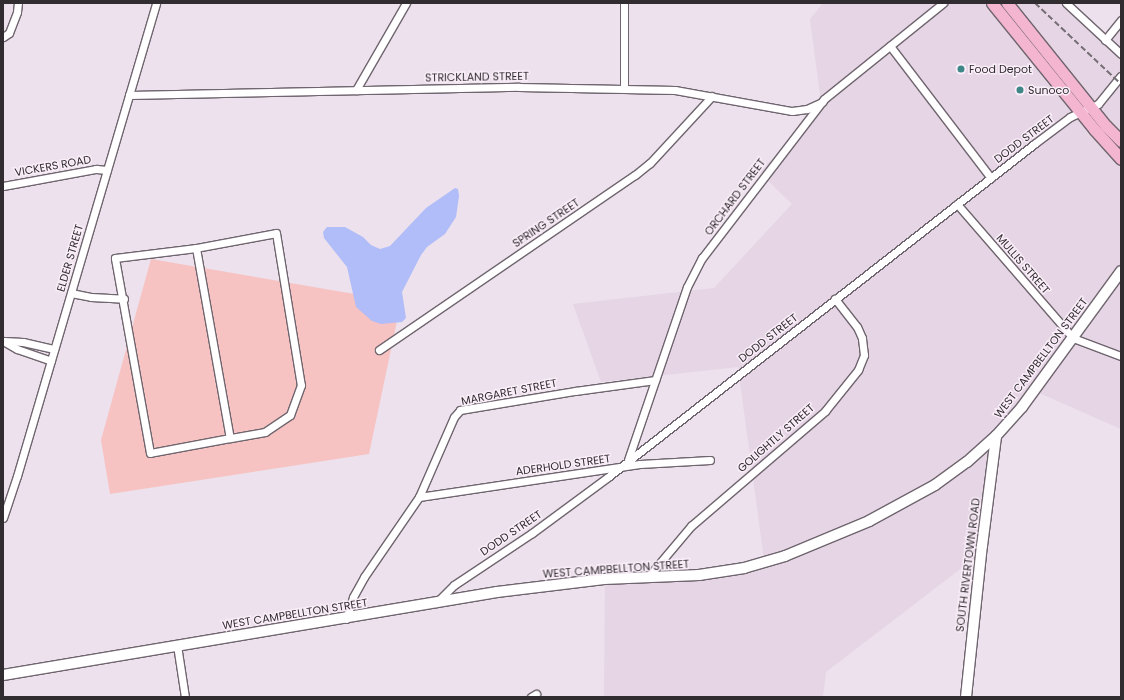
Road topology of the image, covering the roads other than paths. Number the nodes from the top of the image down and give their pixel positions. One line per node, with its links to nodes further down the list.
1 (18, 3): 10 (street)
2 (156, 3): 17 (street, ELDER STREET)
3 (406, 3): 16 (street)
4 (624, 3): 15 (street)
5 (943, 3): 12 (street, ORCHARD STREET)
6 (992, 3): 21 (main road)
7 (1008, 3): 20 (main road)
8 (1066, 3): 11 (street)
9 (1121, 20): 11 (street)
10 (3, 37)
11 (1106, 40): 13 (street)
12 (890, 46): 19 (street, ORCHARD STREET); 25 (street)
13 (1121, 54)
14 (1121, 76): 20 (street, DODD STREET)
15 (624, 89): 16 (street, STRICKLAND STREET); 18 (street, STRICKLAND STREET)
16 (356, 90): 17 (street, STRICKLAND STREET)
17 (129, 95): 24 (street, ELDER STREET)
18 (712, 96): 19 (street, STRICKLAND STREET); 36 (street, SPRING STREET)
19 (822, 102): 39 (street, ORCHARD STREET)
20 (1092, 108): 21 (street, DODD STREET); 22 (main road)
21 (1081, 112): 23 (main road); 25 (street, DODD STREET)
22 (1121, 141)
23 (1121, 159)
24 (107, 170): 26 (street, VICKERS ROAD); 30 (street, ELDER STREET)
25 (991, 178): 27 (street, DODD STREET)
26 (3, 186)
27 (958, 204): 32 (street, DODD STREET); 33 (street, MULLIS STREET)
28 (196, 248): 31 (street); 41 (street); 41 (street)
29 (1121, 271): 33 (main road, WEST CAMPBELLTON STREET)
30 (71, 293): 31 (street); 35 (street, ELDER STREET)
31 (124, 299): 41 (street)
32 (835, 299): 42 (street, DODD STREET); 47 (street, GOLIGHTLY STREET)
33 (1072, 338): 37 (street); 40 (main road, WEST CAMPBELLTON STREET)
34 (4, 341): 35 (street); 38 (street)
35 (54, 349): 38 (street, ELDER STREET)
36 (379, 350)
37 (1121, 356)
38 (51, 362): 46 (street, ELDER STREET)
39 (655, 380): 42 (street, ORCHARD STREET); 45 (street, MARGARET STREET)
40 (996, 436): 47 (main road, WEST CAMPBELLTON STREET); 53 (main road, SOUTH RIVERTOWN ROAD)
41 (230, 438)
42 (628, 460): 44 (street, DODD STREET)
43 (710, 460): 44 (street, ADERHOLD STREET)
44 (618, 468): 45 (street, ADERHOLD STREET); 48 (street, DODD STREET)
45 (419, 498): 49 (street, MARGARET STREET)
46 (3, 518)
47 (648, 577): 48 (main road, WEST CAMPBELLTON STREET)
48 (436, 603): 49 (main road, WEST CAMPBELLTON STREET)
49 (346, 618): 50 (main road, WEST CAMPBELLTON STREET)
50 (177, 645): 51 (main road, WEST CAMPBELLTON STREET); 52 (street)
51 (3, 675)
52 (185, 697)
53 (966, 697)

